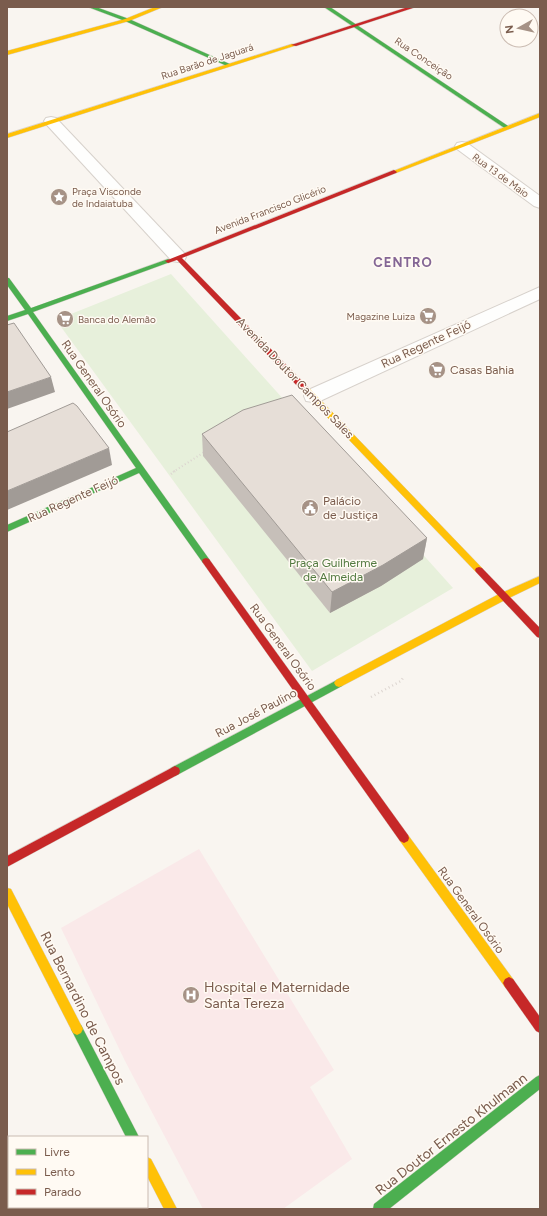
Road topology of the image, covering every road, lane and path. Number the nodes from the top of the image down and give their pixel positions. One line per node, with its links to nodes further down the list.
1 (91, 7): 5 (main road)
2 (160, 7): 5 (main road)
3 (327, 7): 6 (main road, Rua Conceição)
4 (413, 7): 6 (main road, Rua Barão de Jaguará)
5 (127, 20): 7 (main road); 8 (main road)
6 (355, 26): 8 (main road, Rua Barão de Jaguará); 11 (main road, Rua Conceição)
7 (7, 54)
8 (229, 65): 10 (main road, Rua Barão de Jaguará)
9 (540, 115): 11 (main road, Avenida Francisco Glicério)
10 (51, 122): 12 (main road, Rua Barão de Jaguará); 15 (street, Avenida Doutor Campos Sales)
11 (508, 128): 13 (main road, Avenida Francisco Glicério)
12 (7, 136)
13 (462, 146): 14 (street, Rua 13 de Maio); 15 (main road, Avenida Francisco Glicério)
14 (540, 203)
15 (178, 257): 18 (main road, Avenida Francisco Glicério); 20 (main road, Avenida Doutor Campos Sales)
16 (7, 280): 18 (main road, Rua General Osório)
17 (540, 292): 20 (street, Rua Regente Feijó)
18 (30, 311): 19 (main road, Avenida Francisco Glicério); 22 (main road, Rua General Osório)
19 (7, 319)
20 (313, 396): 26 (main road, Avenida Doutor Campos Sales)
21 (211, 447): 23 (path)
22 (140, 469): 23 (main road, Rua General Osório); 24 (main road, Rua Regente Feijó)
23 (152, 486): 28 (main road, Rua General Osório)
24 (7, 528)
25 (540, 579): 26 (main road, Rua José Paulino)
26 (502, 597): 27 (main road, Avenida Doutor Campos Sales); 28 (main road, Rua José Paulino)
27 (540, 634)
28 (306, 700): 29 (main road, Rua José Paulino); 31 (main road, Rua General Osório)
29 (7, 862)
30 (7, 893): 33 (main road, Rua Bernardino de Campos)
31 (540, 1027)
32 (540, 1081): 36 (main road, Rua Doutor Ernesto Khulmann)
33 (133, 1136)
34 (148, 1165): 35 (main road)
35 (171, 1209)
36 (379, 1209)

